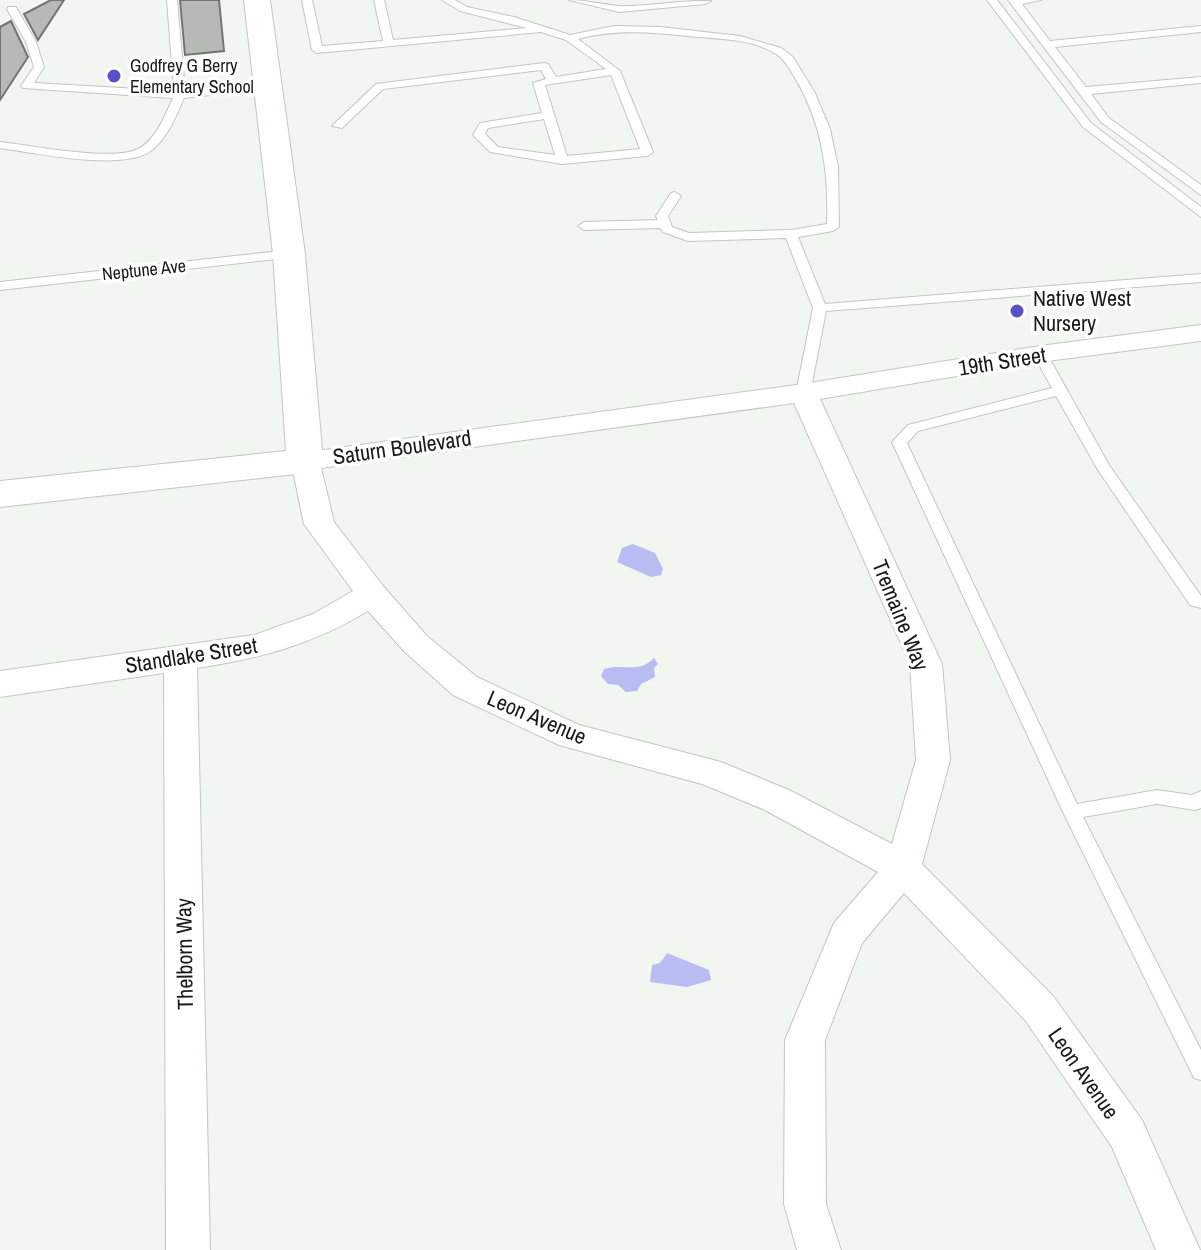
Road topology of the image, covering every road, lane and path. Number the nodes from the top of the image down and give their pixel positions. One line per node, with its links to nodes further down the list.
1 (172, 0): 22 (lane)
2 (257, 0): 20 (street, Leon Avenue)
3 (307, 0): 15 (lane)
4 (379, 0): 15 (lane)
5 (447, 0): 13 (lane)
6 (574, 0): 9 (lane)
7 (992, 0): 29 (lane)
8 (1036, 0): 10 (lane)
9 (706, 1)
10 (1014, 1): 16 (lane)
11 (12, 9): 22 (lane)
12 (1201, 29): 16 (lane)
13 (542, 30): 14 (lane); 15 (lane)
14 (570, 38): 17 (lane); 32 (lane)
15 (389, 44)
16 (1047, 45): 21 (lane)
17 (615, 71): 18 (lane); 26 (lane)
18 (552, 80): 23 (lane); 24 (lane)
19 (1201, 80): 21 (lane)
20 (266, 86): 22 (lane); 33 (street, Leon Avenue)
21 (1083, 91): 27 (lane)
22 (180, 95): 25 (lane)
23 (548, 115): 26 (lane); 26 (lane)
24 (338, 126)
25 (0, 145)
26 (562, 160)
27 (1201, 191)
28 (675, 196): 30 (lane)
29 (1201, 213)
30 (665, 224): 31 (lane); 32 (lane)
31 (584, 226)
32 (791, 234): 36 (lane)
33 (289, 254): 35 (lane, Neptune Ave); 41 (street, Leon Avenue)
34 (1201, 278): 36 (lane)
35 (0, 286)
36 (820, 308): 40 (lane)
37 (1201, 333): 38 (street, 19th Street)
38 (1040, 354): 39 (lane); 40 (street, 19th Street)
39 (1061, 390): 44 (lane); 48 (lane)
40 (803, 393): 41 (street, Saturn Boulevard); 49 (street, Tremaine Way)
41 (305, 461): 42 (street, Saturn Boulevard); 43 (street, Leon Avenue)
42 (0, 494)
43 (372, 594): 45 (street, Standlake Street); 49 (street, Leon Avenue)
44 (1201, 602)
45 (180, 658): 46 (street, Standlake Street); 51 (street, Thelborn Way)
46 (0, 684)
47 (1201, 798): 48 (lane)
48 (1072, 812): 50 (lane)
49 (903, 868): 52 (street, Tremaine Way); 53 (street, Leon Avenue)
50 (1201, 1071)
51 (188, 1250)
52 (819, 1250)
53 (1178, 1250)

